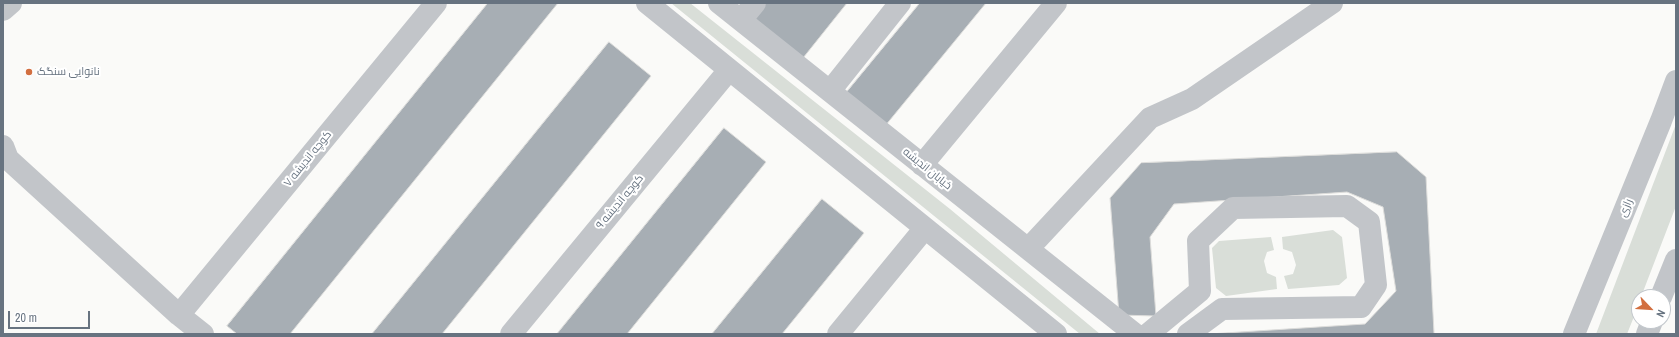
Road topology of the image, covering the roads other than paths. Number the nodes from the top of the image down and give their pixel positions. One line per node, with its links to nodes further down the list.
1 (11, 3): 9 (street)
2 (436, 3): 20 (street, کوچه اندیشه ۷)
3 (647, 3): 11 (street)
4 (720, 3): 10 (street, خیابان اندیشه)
5 (754, 3): 10 (street)
6 (900, 3): 13 (street)
7 (1056, 3): 15 (street)
8 (1332, 3): 17 (street)
9 (3, 10)
10 (741, 20): 13 (street, خیابان اندیشه)
11 (730, 70): 16 (street); 22 (street, کوچه اندیشه ۹)
12 (1676, 81): 28 (street, رازی)
13 (830, 91): 15 (street, خیابان اندیشه)
14 (3, 146): 20 (street)
15 (922, 165): 17 (street, خیابان اندیشه)
16 (925, 228): 23 (street); 24 (street)
17 (1028, 249): 25 (street, خیابان اندیشه)
18 (1676, 260): 19 (street)
19 (1665, 289)
20 (179, 315): 21 (street)
21 (203, 334)
22 (511, 334)
23 (838, 334)
24 (1056, 334)
25 (1135, 334)
26 (1148, 334): 27 (street)
27 (1188, 334)
28 (1574, 334)

